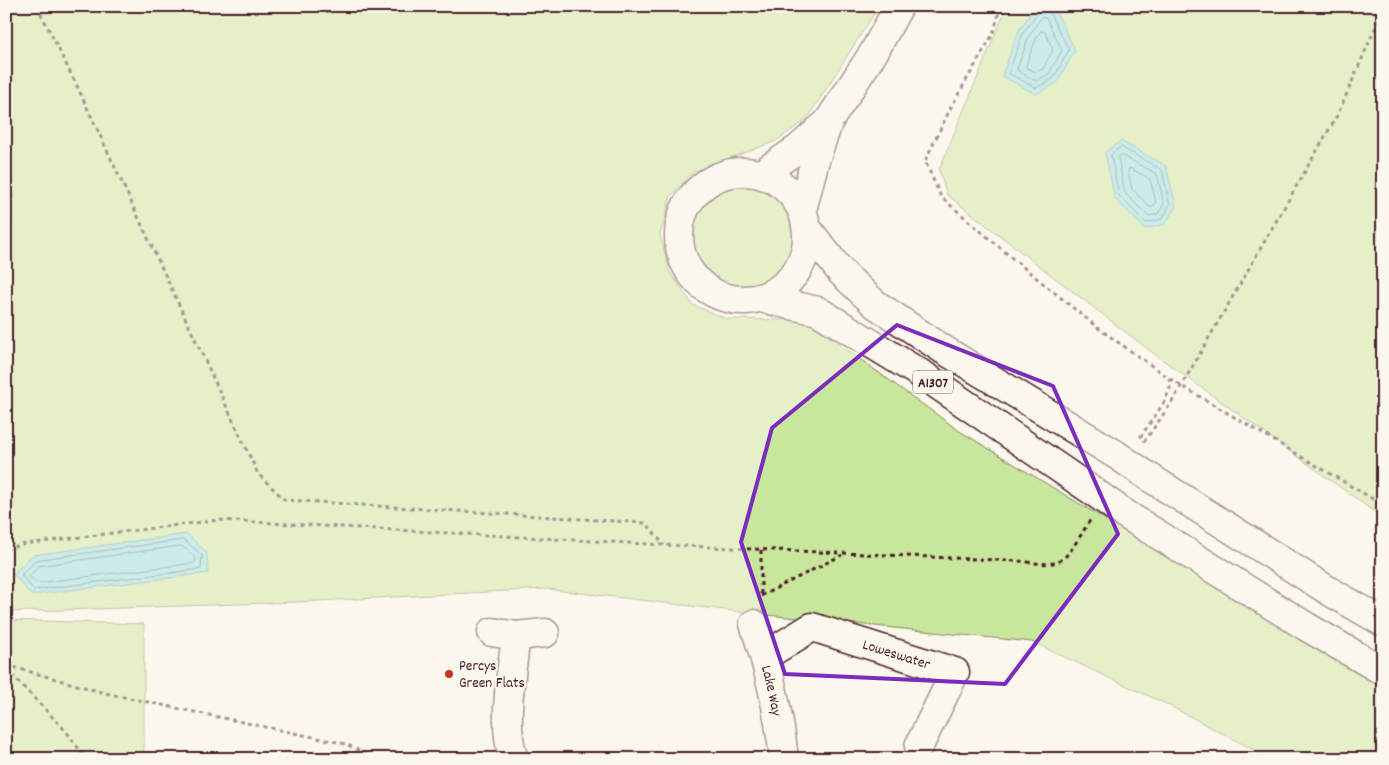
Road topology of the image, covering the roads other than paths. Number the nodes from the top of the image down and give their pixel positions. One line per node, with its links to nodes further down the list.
1 (899, 6): 2 (main road)
2 (828, 122): 3 (main road); 4 (main road)
3 (761, 174): 4 (main road); 5 (main road)
4 (804, 219): 5 (main road); 6 (main road, A1307, bridge)
5 (760, 298): 10 (main road, A1307, bridge)
6 (1383, 622)
7 (754, 624): 9 (main road, Lake Way)
8 (545, 633): 12 (main road)
9 (765, 656): 11 (main road, Loweswater); 13 (main road, Lake Way)
10 (1383, 671)
11 (918, 746)
12 (514, 759)
13 (784, 759)

